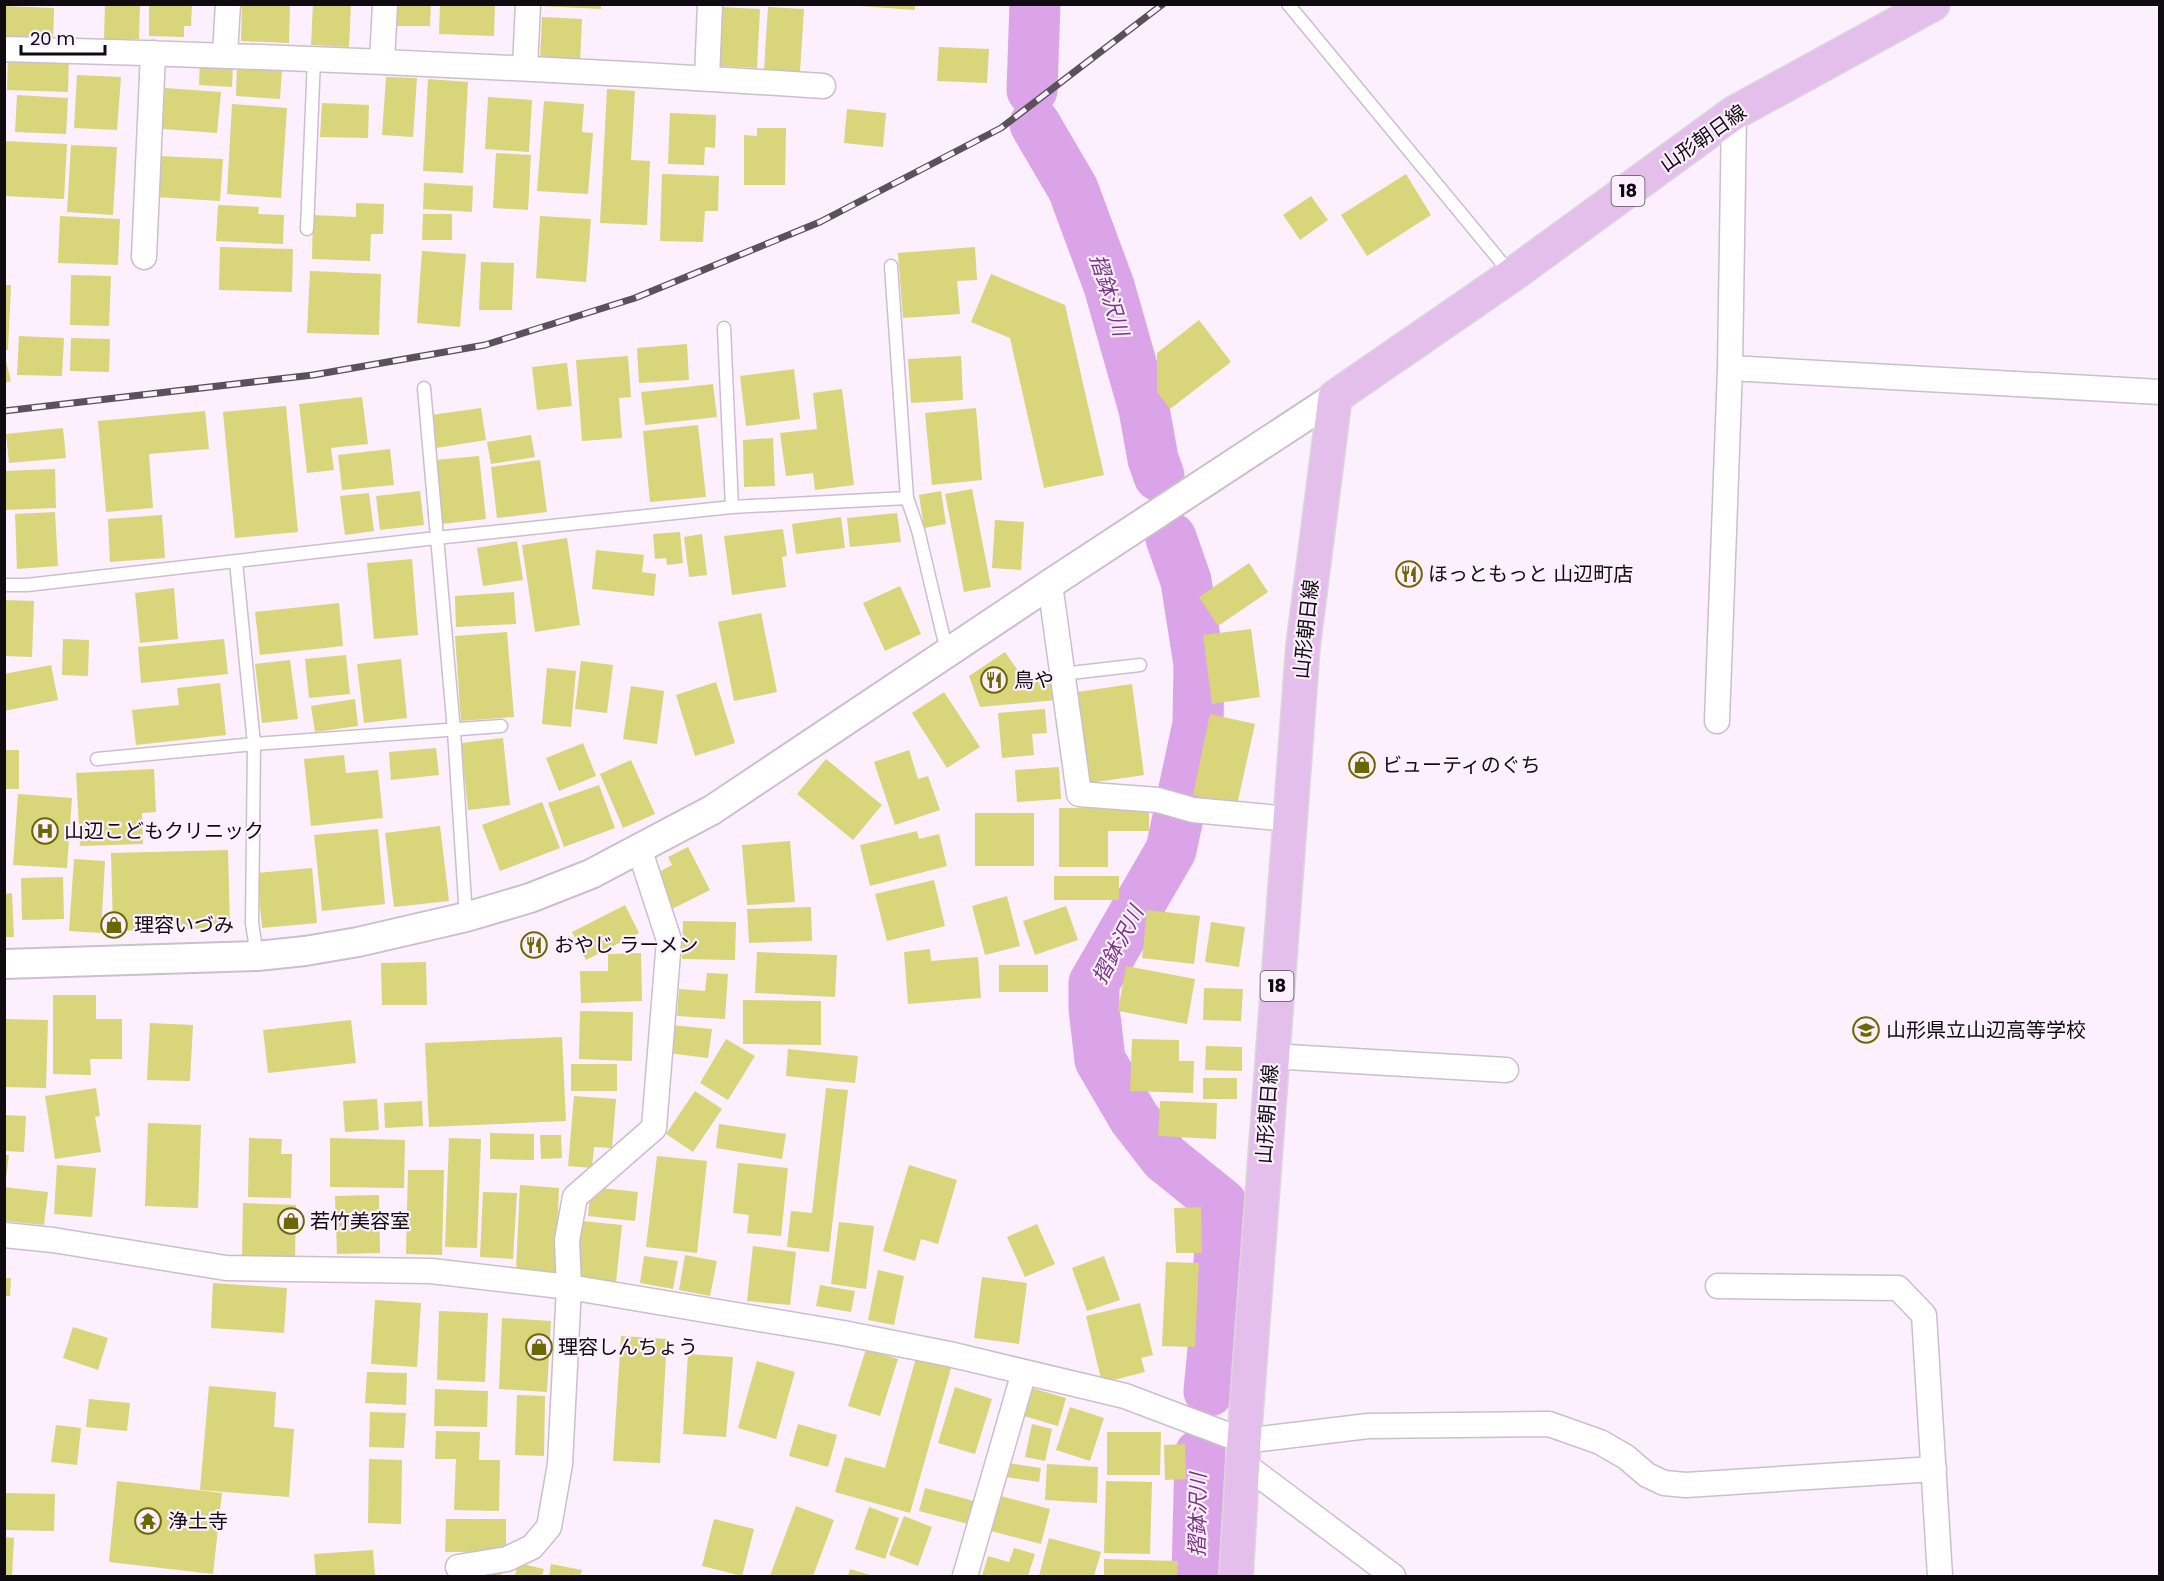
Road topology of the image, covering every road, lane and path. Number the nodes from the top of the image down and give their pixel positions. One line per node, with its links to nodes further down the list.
1 (228, 4): 9 (street)
2 (385, 4): 11 (street)
3 (528, 4): 12 (street)
4 (710, 4): 13 (street)
5 (1288, 4): 19 (lane)
6 (1933, 4): 15 (main road, 山形朝日線 / 18)
7 (4, 49): 8 (street)
8 (153, 53): 9 (street); 17 (street)
9 (225, 54): 10 (street)
10 (314, 59): 11 (street); 16 (lane)
11 (382, 62): 12 (street)
12 (525, 68): 13 (street)
13 (707, 78): 14 (street)
14 (824, 86)
15 (1734, 113): 19 (main road, 山形朝日線 / 18); 21 (street)
16 (307, 230)
17 (144, 257)
18 (891, 266): 25 (lane)
19 (1512, 275): 24 (main road, 山形朝日線 / 18)
20 (724, 328): 26 (lane)
21 (1730, 368): 23 (street); 34 (street)
22 (424, 388): 27 (lane)
23 (2160, 392)
24 (1335, 398): 29 (street); 39 (main road, 山形朝日線 / 18)
25 (907, 498): 26 (lane); 31 (lane)
26 (732, 507): 27 (lane)
27 (436, 538): 28 (lane); 36 (lane)
28 (236, 562): 30 (lane); 37 (lane)
29 (1050, 584): 31 (street); 33 (street)
30 (4, 585)
31 (947, 653): 40 (street)
32 (1140, 666): 33 (lane)
33 (1062, 674): 39 (street)
34 (1717, 721)
35 (501, 726): 36 (lane)
36 (454, 731): 37 (lane); 41 (lane)
37 (254, 744): 38 (lane); 42 (lane)
38 (97, 759)
39 (1289, 819): 44 (main road, 山形朝日線 / 18)
40 (639, 848): 41 (street); 48 (street)
41 (466, 917): 42 (street)
42 (257, 956): 43 (street)
43 (4, 964)
44 (1271, 1056): 45 (street); 50 (main road, 山形朝日線 / 18)
45 (1506, 1070)
46 (4, 1235): 48 (street)
47 (1718, 1286): 51 (street)
48 (569, 1287): 49 (street); 52 (street)
49 (1024, 1371): 50 (street); 53 (street)
50 (1244, 1452): 51 (street); 54 (main road, 山形朝日線 / 18); 55 (street)
51 (1934, 1469): 56 (street)
52 (458, 1567)
53 (965, 1576)
54 (1236, 1576)
55 (1393, 1576)
56 (1940, 1576)

